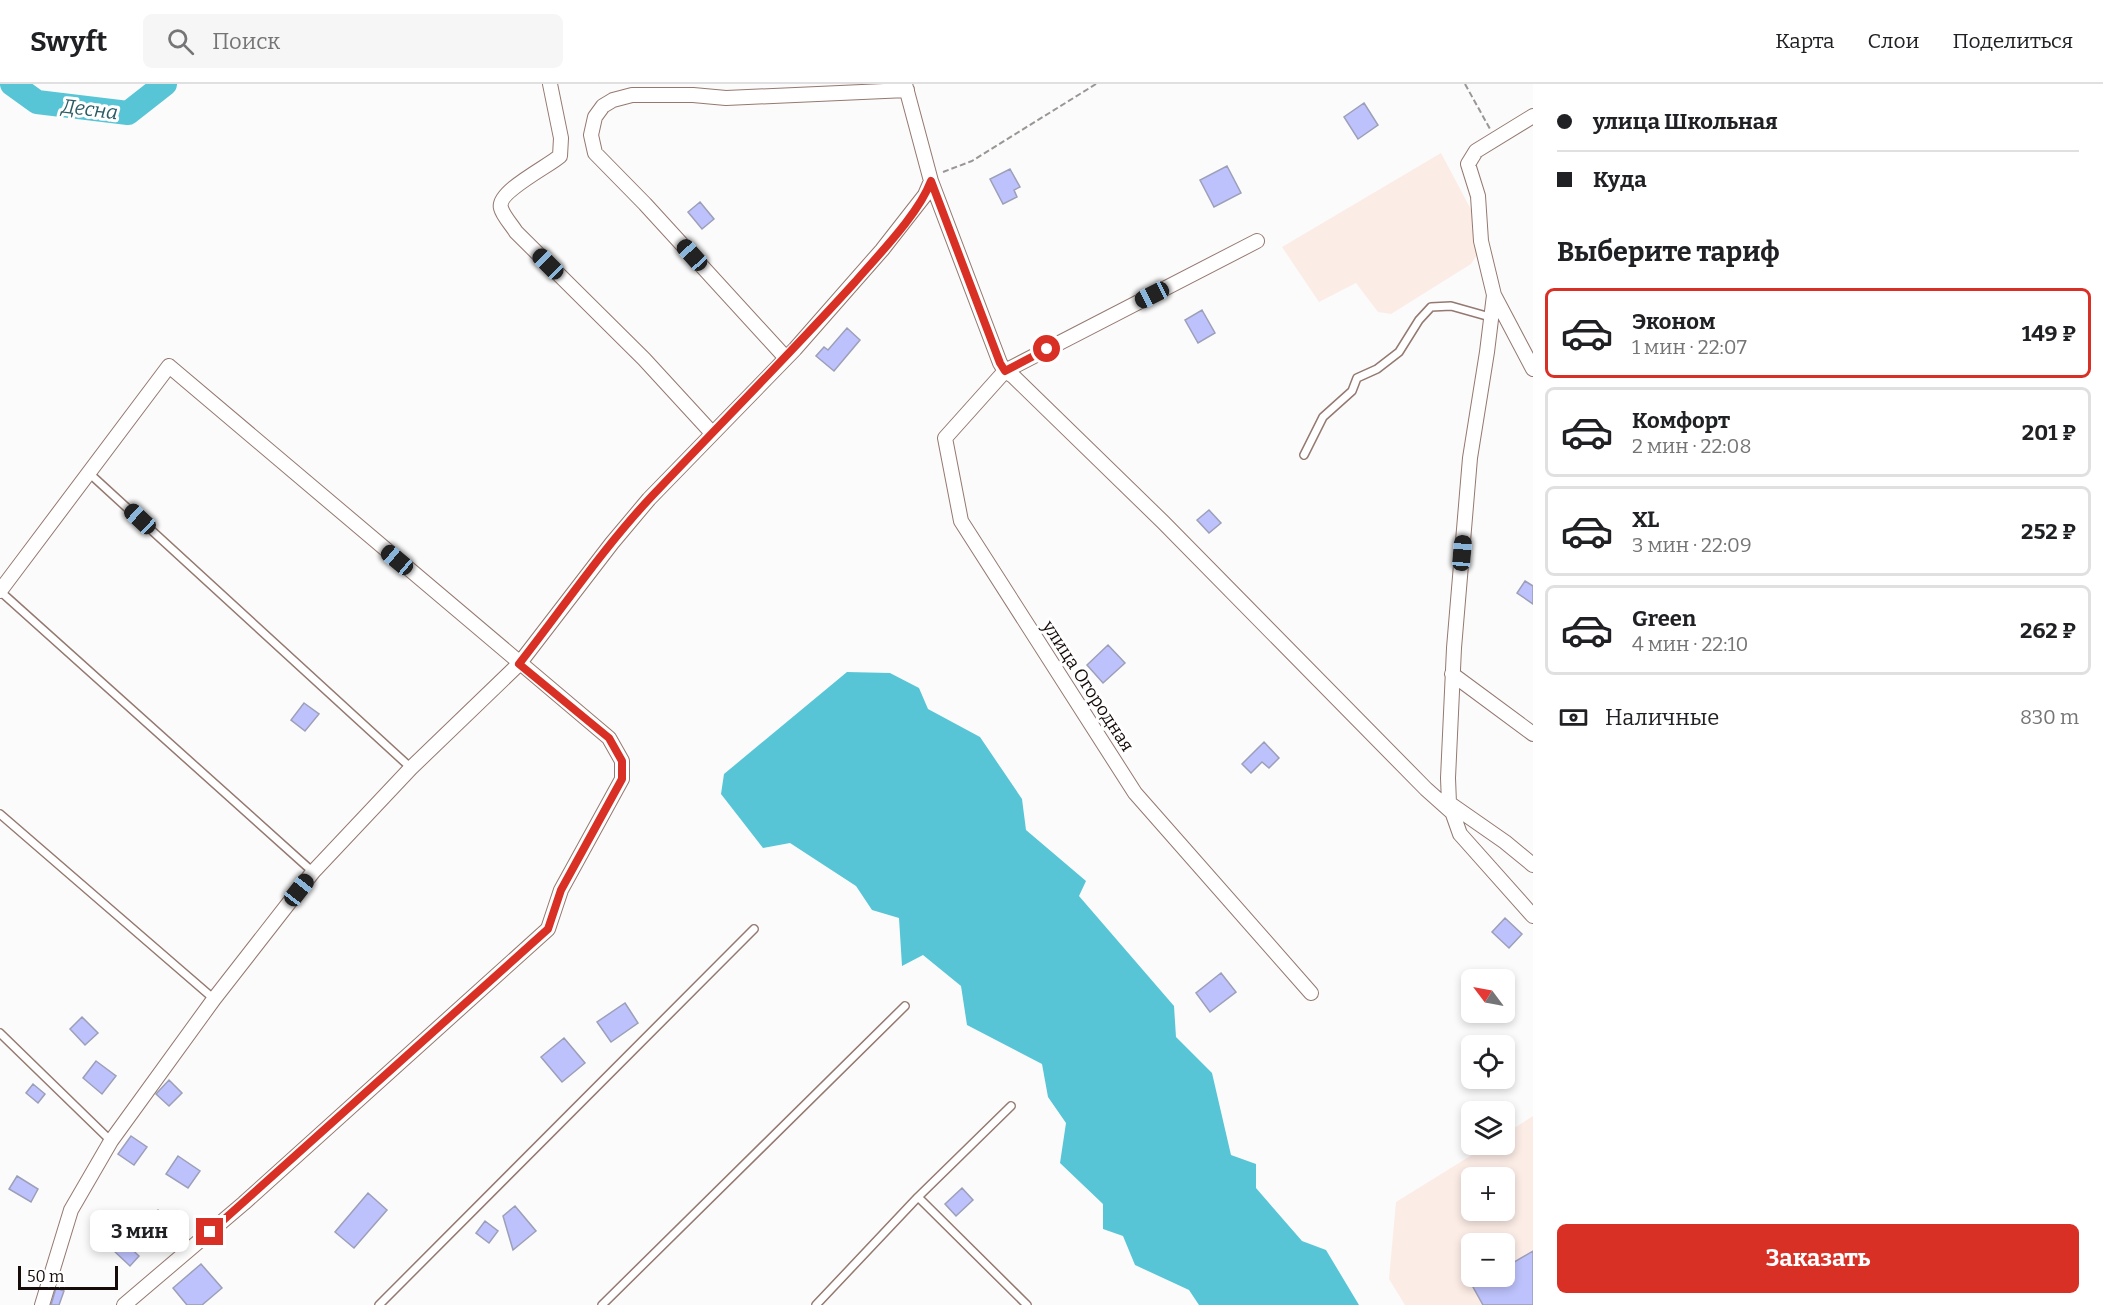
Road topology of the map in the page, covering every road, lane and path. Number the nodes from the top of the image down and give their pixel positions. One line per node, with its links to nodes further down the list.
1 (550, 84): 15 (street)
2 (1096, 84): 8 (path)
3 (1465, 84): 7 (path)
4 (906, 87): 5 (street); 8 (street)
5 (693, 89): 12 (street)
6 (1533, 116): 7 (street)
7 (1496, 139): 10 (street)
8 (931, 181): 12 (street); 14 (street)
9 (1257, 241): 14 (street)
10 (1494, 295): 11 (street); 13 (street)
11 (1490, 317): 16 (lane); 20 (street)
12 (785, 357): 15 (street)
13 (1533, 369)
14 (1005, 371): 23 (street); 29 (street, улица Огородная)
15 (712, 434): 19 (street)
16 (1304, 455)
17 (89, 473): 18 (street); 19 (street); 22 (lane)
18 (0, 591): 26 (lane)
19 (519, 664): 22 (street); 37 (street)
20 (1452, 675): 21 (street); 23 (street)
21 (1533, 734)
22 (411, 768): 26 (street)
23 (1452, 808): 25 (street); 27 (street)
24 (0, 814): 30 (lane)
25 (1533, 865)
26 (313, 872): 30 (street)
27 (1533, 916)
28 (754, 929): 38 (lane)
29 (1311, 993)
30 (214, 999): 34 (street)
31 (905, 1006): 39 (lane)
32 (0, 1033): 34 (lane)
33 (1011, 1107): 35 (lane)
34 (111, 1141): 36 (street)
35 (918, 1197): 40 (lane); 41 (lane)
36 (42, 1305)
37 (124, 1305)
38 (379, 1305)
39 (602, 1305)
40 (816, 1305)
41 (1027, 1305)

